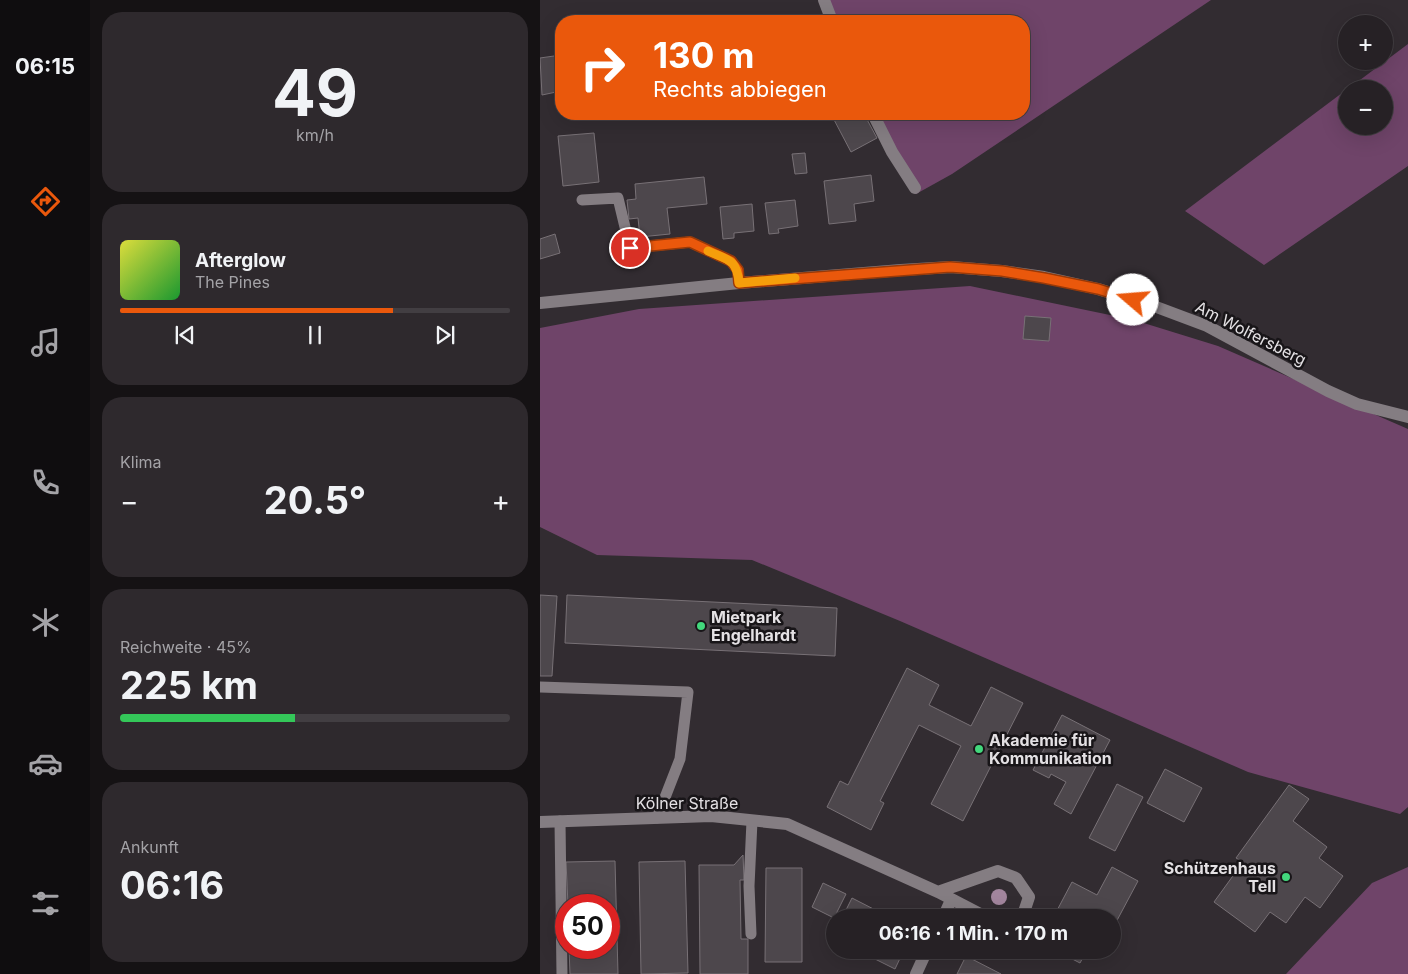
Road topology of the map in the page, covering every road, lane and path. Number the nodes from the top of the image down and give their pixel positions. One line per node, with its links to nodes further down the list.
1 (824, 0): 2 (main road)
2 (830, 15)
3 (876, 120): 4 (main road)
4 (915, 188)
5 (582, 200): 6 (lane)
6 (739, 283): 7 (main road, Am Wolfersberg); 8 (main road, Am Wolfersberg)
7 (540, 303)
8 (1408, 417)
9 (540, 687): 10 (lane)
10 (657, 818): 11 (main road, Kölner Straße); 12 (main road, Kölner Straße)
11 (752, 820): 14 (main road, Kölner Straße); 19 (lane)
12 (560, 821): 13 (main road, Kölner Straße); 21 (lane)
13 (540, 822)
14 (938, 892): 15 (main road, Kölner Straße); 18 (main road)
15 (951, 900): 16 (main road); 17 (main road, Kölner Straße)
16 (947, 909)
17 (970, 909)
18 (1025, 909)
19 (751, 934)
20 (924, 959): 22 (main road)
21 (562, 974)
22 (916, 974)

